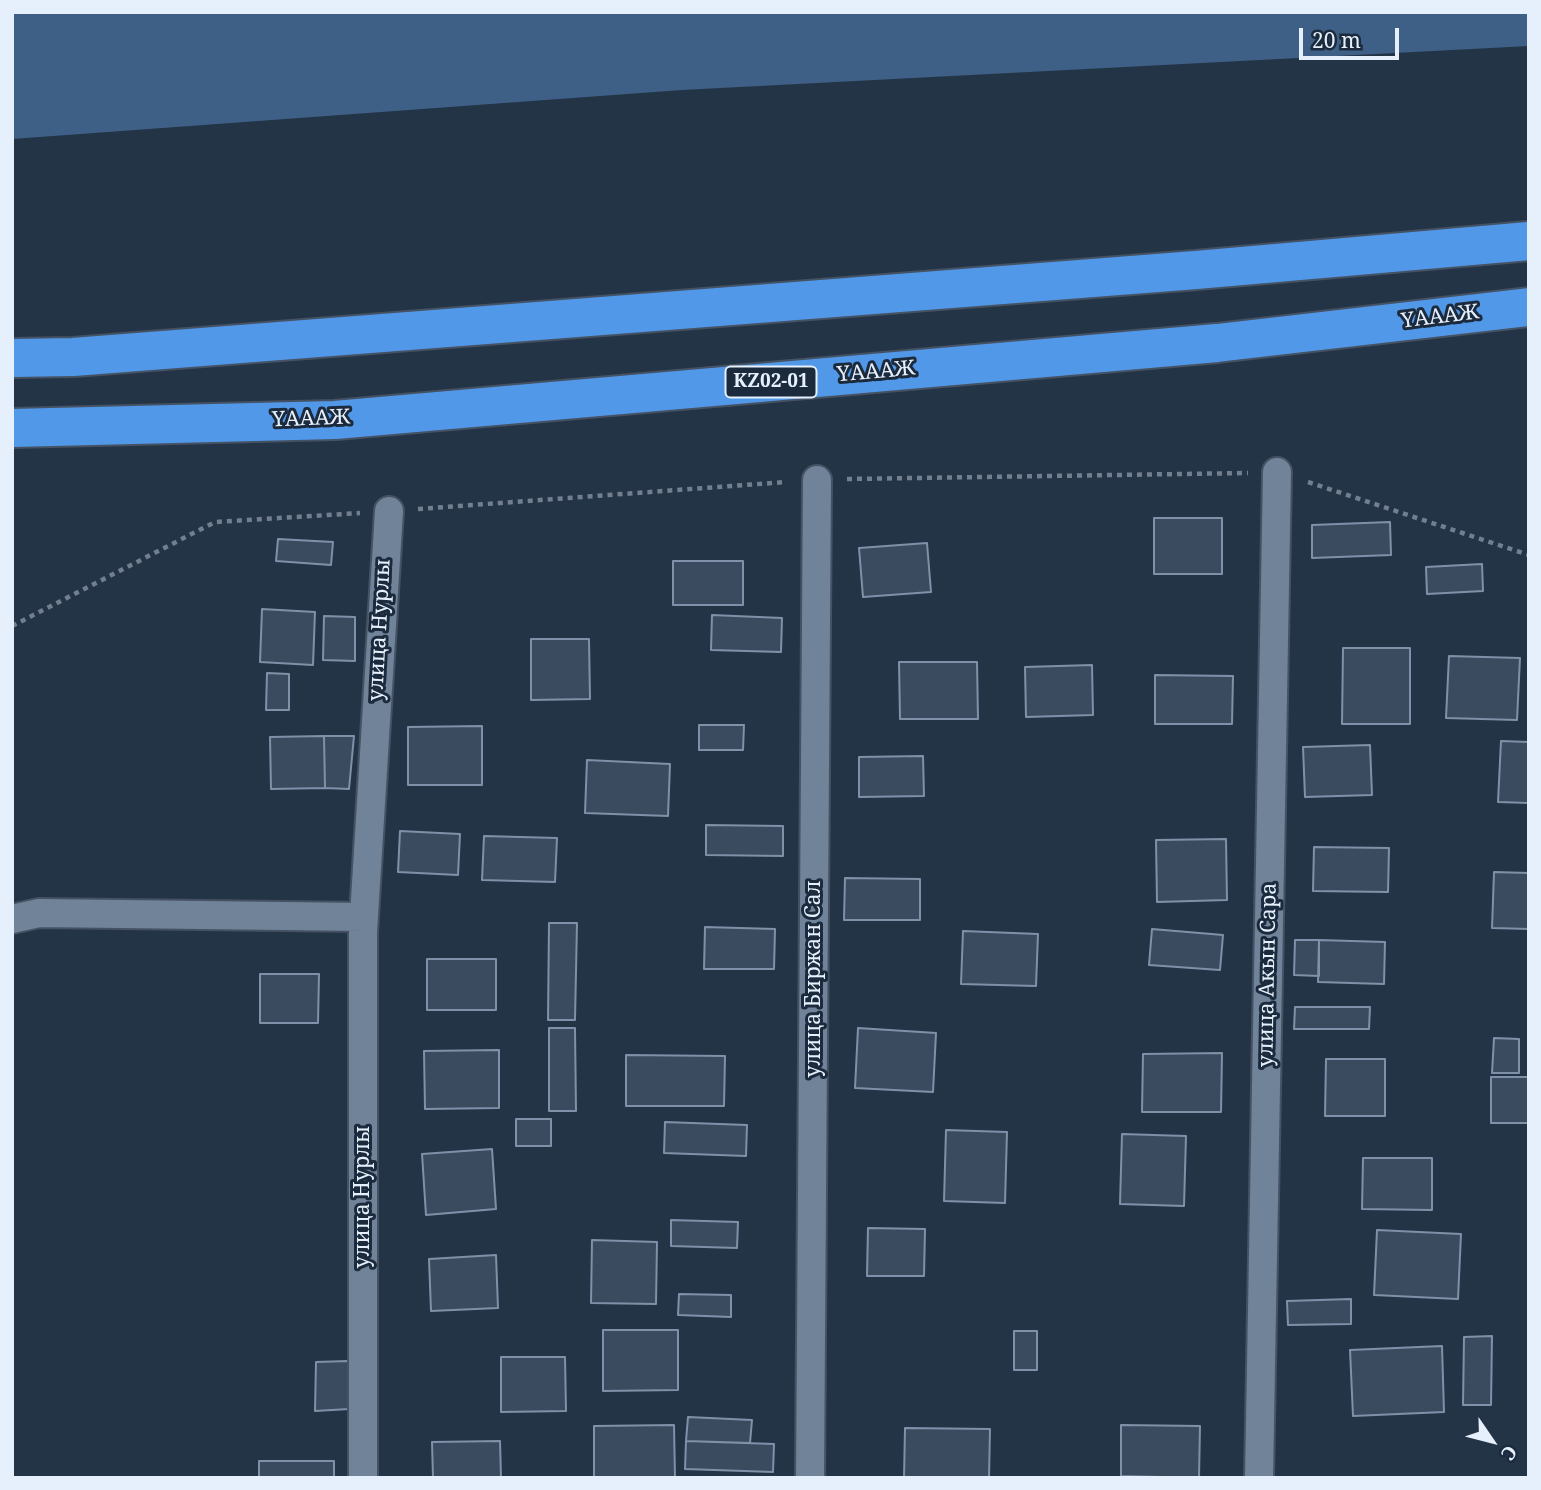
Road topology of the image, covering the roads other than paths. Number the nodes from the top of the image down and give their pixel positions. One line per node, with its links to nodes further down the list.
1 (1529, 241): 3 (highway)
2 (1529, 307): 4 (highway, ҮАААЖ / KZ02-01)
3 (12, 358)
4 (12, 428)
5 (1277, 472): 12 (street, улица Акын Сара)
6 (817, 480): 11 (street, улица Биржан Сал)
7 (389, 511): 8 (street, улица Нурлы)
8 (363, 917): 9 (street); 10 (street, улица Нурлы)
9 (12, 919)
10 (363, 1478)
11 (810, 1478)
12 (1259, 1478)

